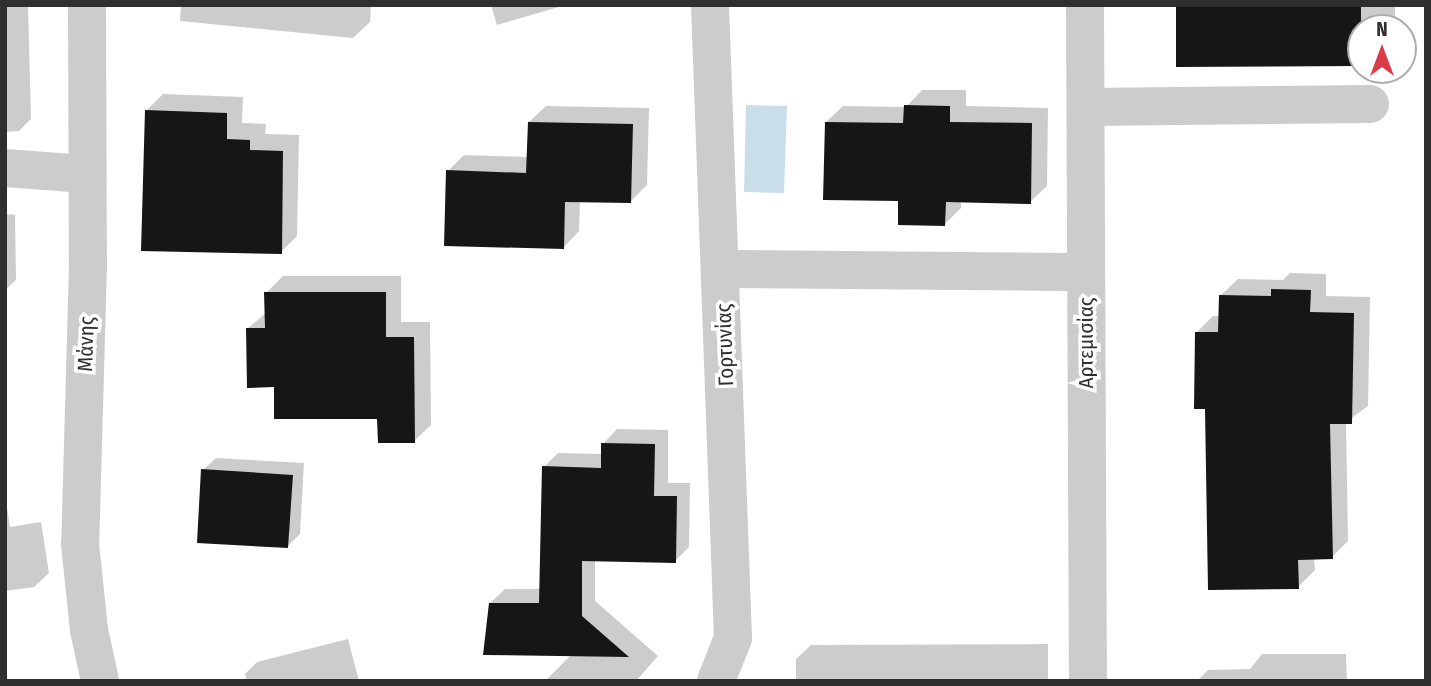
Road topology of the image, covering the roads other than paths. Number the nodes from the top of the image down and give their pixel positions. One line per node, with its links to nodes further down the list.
1 (87, 5): 7 (street, Μάνης)
2 (710, 5): 8 (street, Γορτυνίας)
3 (1085, 5): 5 (street, Αρτεμισίας)
4 (1370, 104): 5 (street)
5 (1087, 107): 9 (street, Αρτεμισίας)
6 (5, 168): 7 (street)
7 (86, 174): 10 (street, Μάνης)
8 (722, 269): 9 (street); 11 (street, Γορτυνίας)
9 (1086, 272): 12 (street, Αρτεμισίας)
10 (100, 681)
11 (716, 681)
12 (1088, 681)

